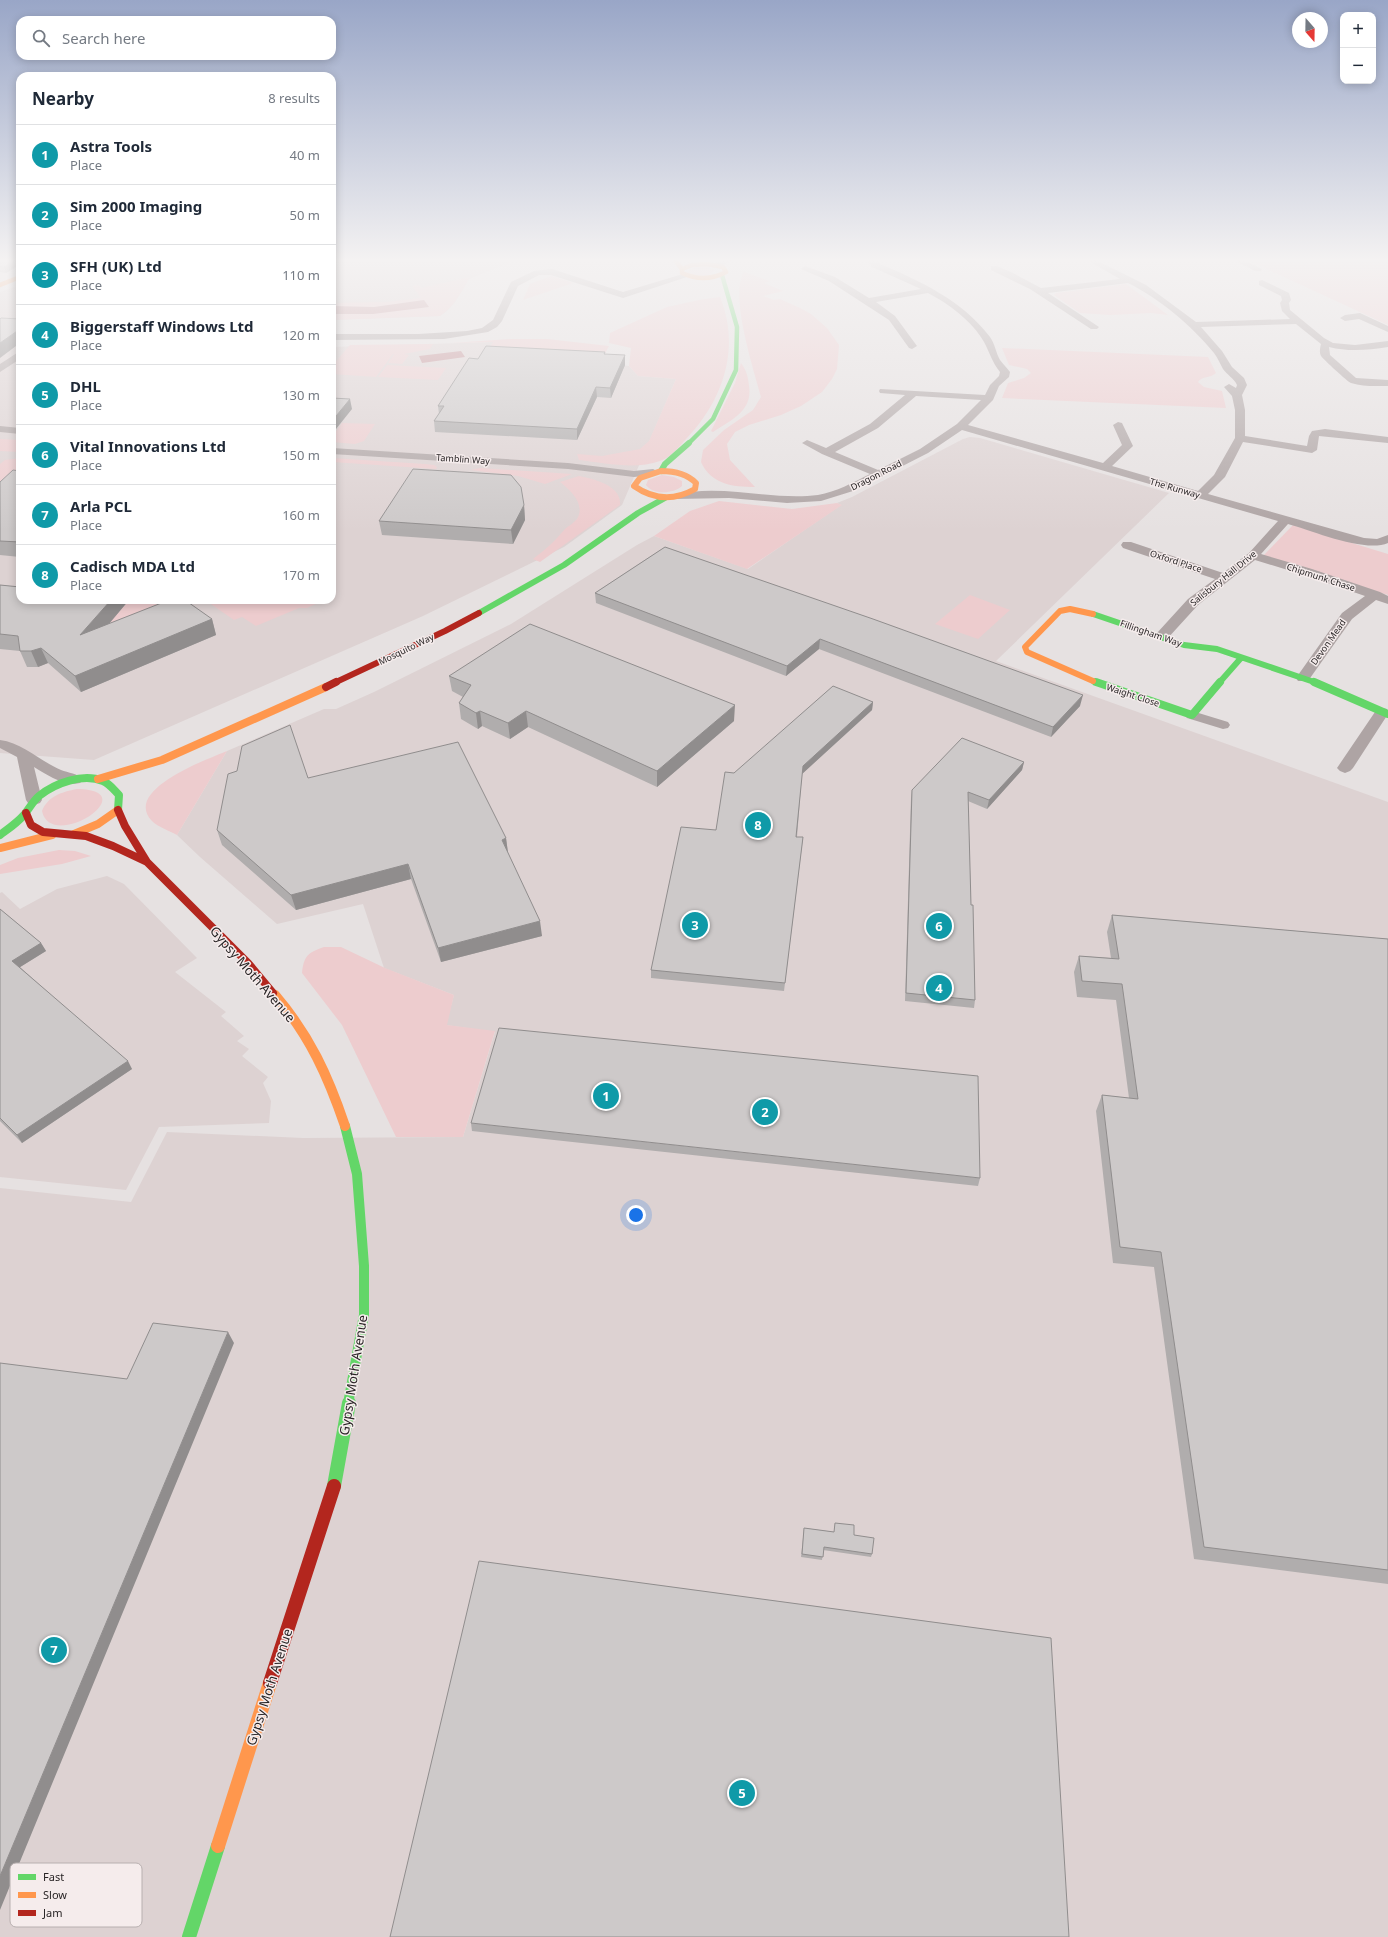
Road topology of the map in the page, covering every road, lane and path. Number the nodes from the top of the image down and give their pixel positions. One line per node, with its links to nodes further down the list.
1 (736, 350): 23 (street)
2 (991, 350): 6 (street, Dragon Road)
3 (1216, 350): 18 (street)
4 (1324, 350): 9 (street)
5 (16, 357): 8 (street)
6 (995, 360): 10 (street); 10 (street, Dragon Road)
7 (16, 366): 8 (street)
8 (3, 367)
9 (1388, 383)
10 (995, 385): 13 (street, Dragon Road)
11 (884, 391): 12 (street)
12 (914, 393): 13 (street); 22 (street)
13 (989, 398): 15 (street, Dragon Road)
14 (1118, 425): 24 (street)
15 (961, 426): 24 (street, The Runway); 27 (street, Dragon Road)
16 (0, 429): 17 (street)
17 (16, 431)
18 (1240, 438): 19 (street); 30 (street)
19 (1388, 440)
20 (807, 443): 22 (street)
21 (336, 451): 25 (street, Tamblin Way)
22 (826, 452): 27 (street)
23 (684, 465): 26 (street); 26 (street); 29 (street, Dragon Road); 31 (street)
24 (1105, 467): 30 (street, The Runway)
25 (594, 470): 26 (street, Tamblin Way); 28 (street, Tamblin Way)
26 (657, 472): 28 (street)
27 (878, 474): 29 (street, Dragon Road)
28 (638, 495): 32 (street); 33 (street)
29 (729, 495): 31 (street, Dragon Road)
30 (1200, 495): 34 (street, The Runway)
31 (678, 497): 32 (street)
32 (665, 498): 33 (street, Mosquito Way)
33 (638, 513): 50 (street, Mosquito Way)
34 (1284, 520): 35 (street, The Runway); 37 (street, Salisbury Hall Drive)
35 (1388, 539)
36 (1127, 545): 38 (street, Oxford Place)
37 (1253, 556): 38 (street, Salisbury Hall Drive); 39 (street, Chipmunk Chase)
38 (1225, 578): 41 (street, Salisbury Hall Drive)
39 (1375, 595): 40 (street, Chipmunk Chase); 44 (street, Devon Mead)
40 (1388, 600)
41 (1162, 636): 42 (street, Fillingham Way); 43 (street, Fillingham Way)
42 (1241, 658): 44 (street, Fillingham Way); 46 (street)
43 (1074, 674): 46 (street, Waight Close)
44 (1303, 678): 45 (street, Fillingham Way)
45 (1385, 713): 51 (street)
46 (1192, 715): 47 (street, Waight Close)
47 (1223, 725)
48 (0, 744): 49 (street)
49 (24, 756): 54 (street); 57 (street)
50 (162, 760): 52 (street, Mosquito Way); 53 (street, Mosquito Way)
51 (1345, 768)
52 (144, 774)
53 (98, 779): 54 (street, Mosquito Way); 56 (street)
54 (75, 780): 57 (street, Mosquito Way)
55 (129, 787): 56 (street)
56 (119, 795): 58 (street)
57 (30, 806): 60 (street); 61 (street)
58 (118, 810): 59 (street); 63 (street, Gypsy Moth Avenue)
59 (74, 834): 61 (street); 63 (street, Gypsy Moth Avenue)
60 (0, 835)
61 (52, 835): 62 (street)
62 (0, 848)
63 (148, 862): 64 (street, Gypsy Moth Avenue)
64 (189, 1937)

